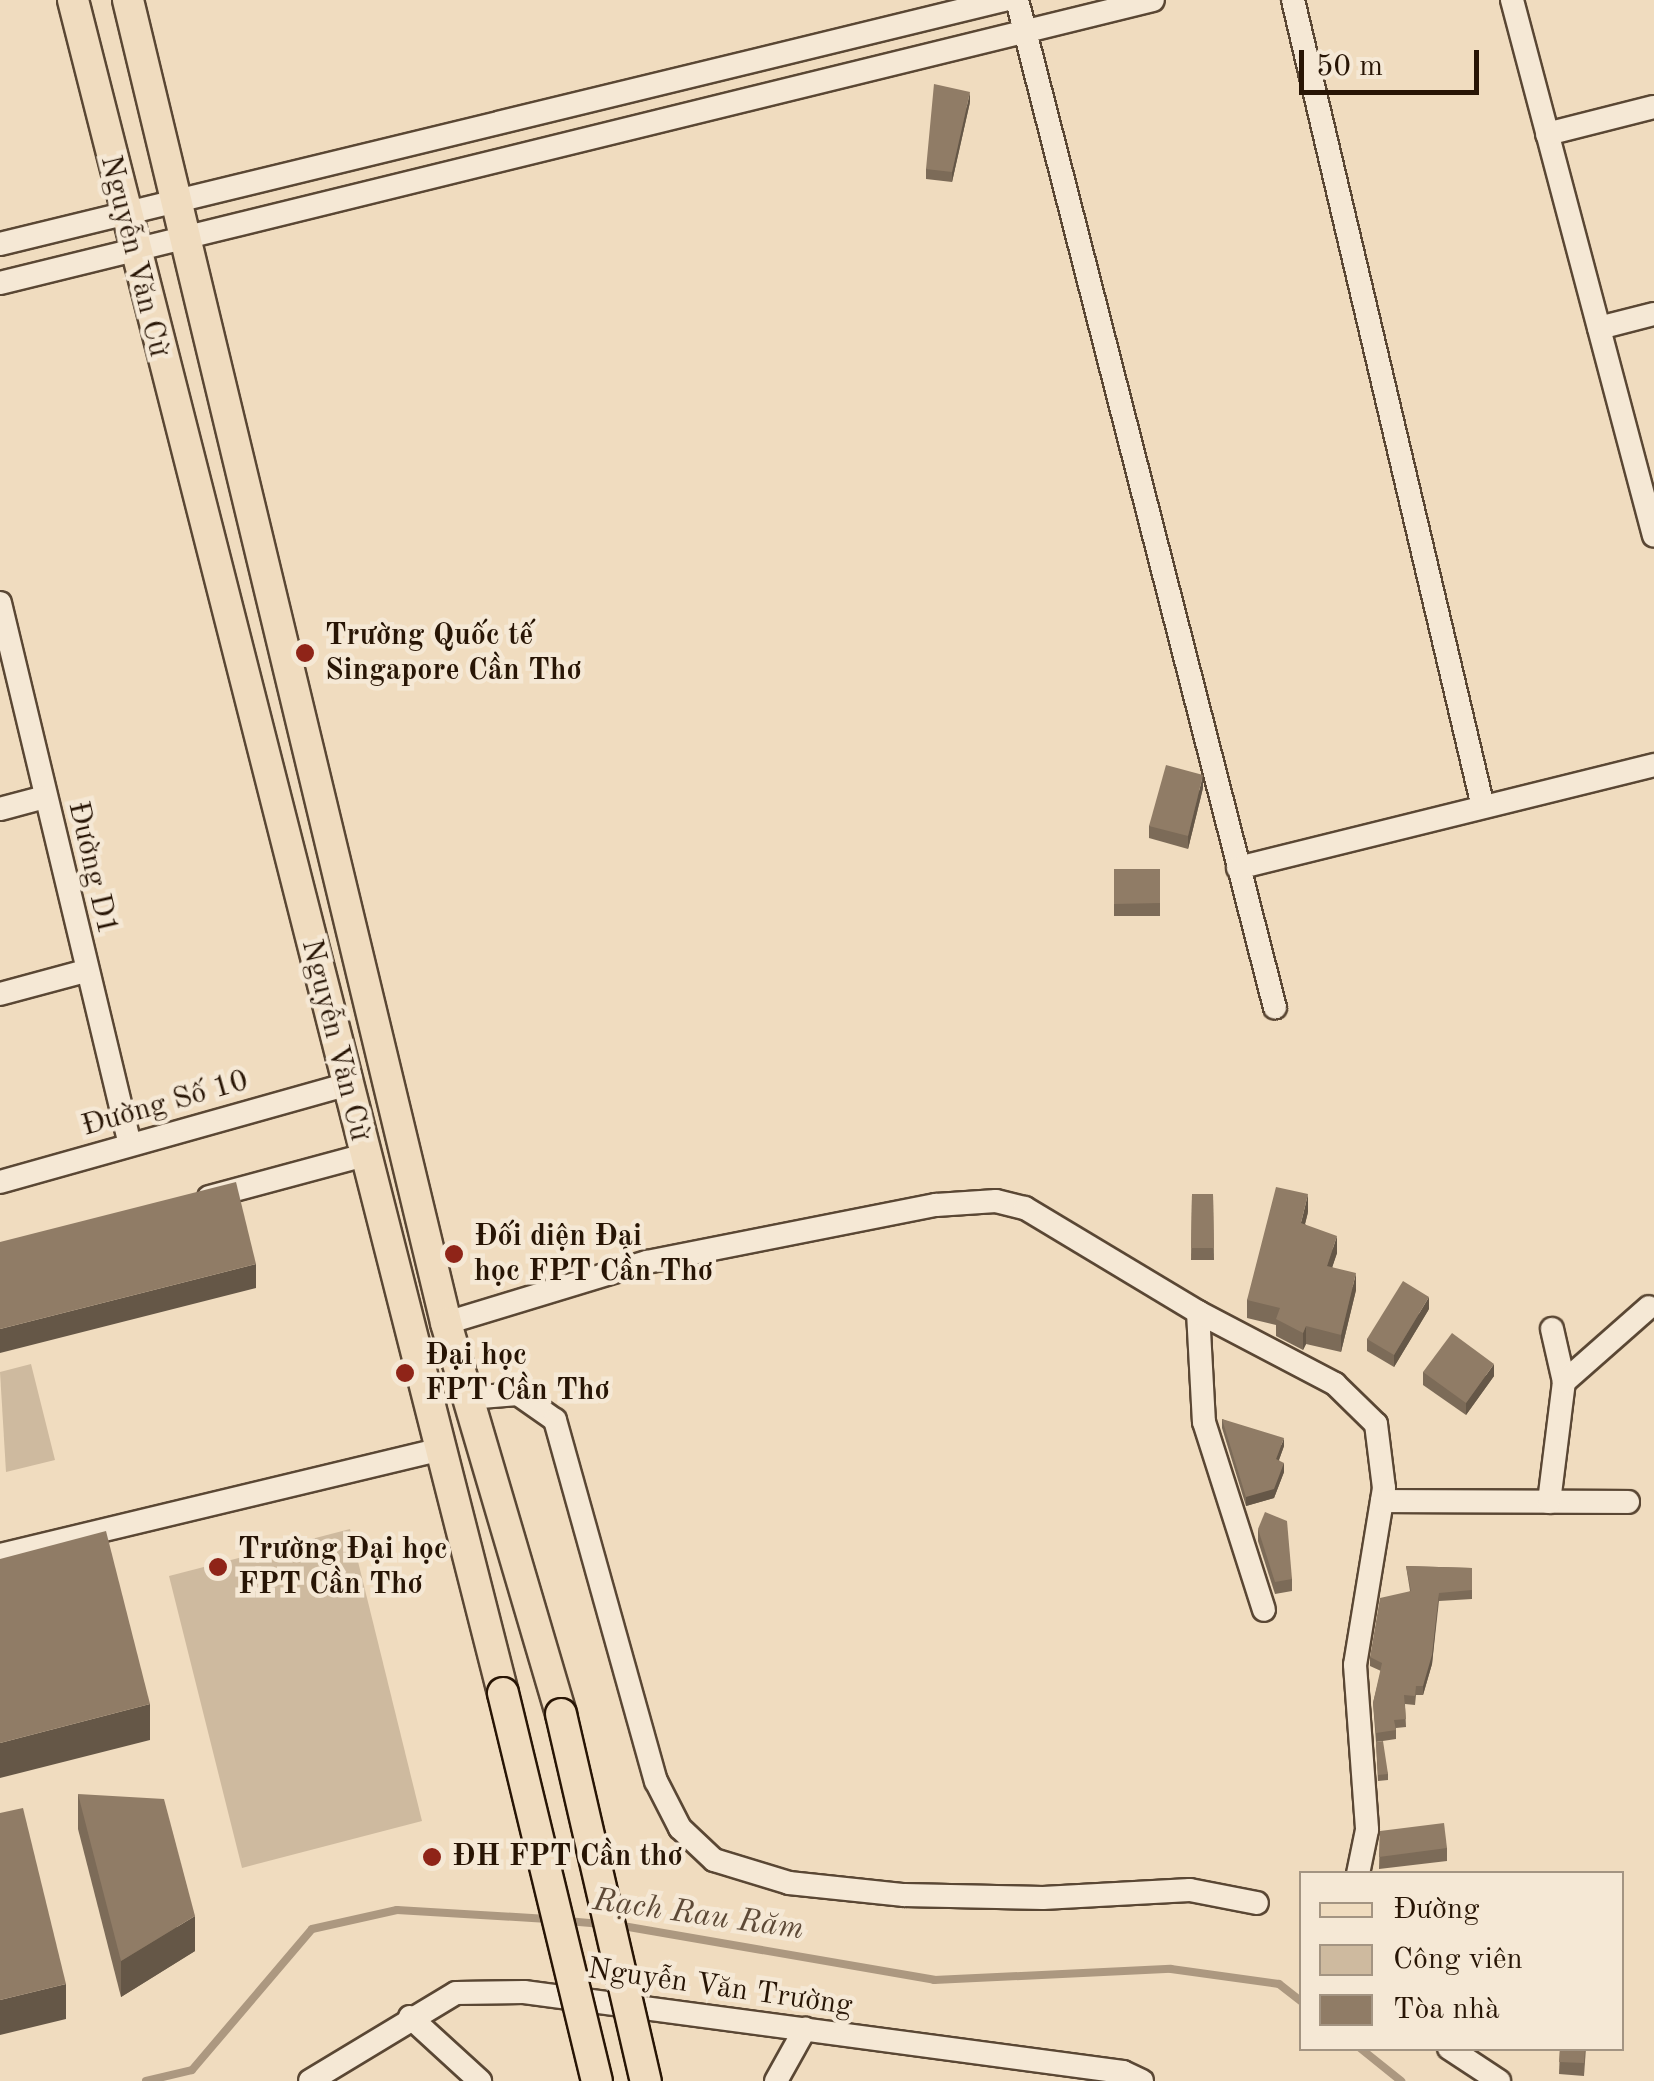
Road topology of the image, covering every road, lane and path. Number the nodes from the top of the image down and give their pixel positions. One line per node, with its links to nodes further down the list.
1 (73, 0): 12 (main road, Nguyễn Văn Cừ)
2 (128, 0): 11 (main road, Nguyễn Văn Cừ)
3 (1004, 0): 11 (street)
4 (1017, 0): 8 (street)
5 (1152, 0): 8 (street)
6 (1293, 0): 23 (street)
7 (1512, 0): 10 (street)
8 (1025, 30): 13 (street); 25 (street)
9 (1654, 108): 10 (street)
10 (1547, 134): 18 (street)
11 (176, 202): 12 (street); 13 (main road, Nguyễn Văn Cừ)
12 (123, 216): 14 (street); 15 (main road, Nguyễn Văn Cừ)
13 (185, 238): 15 (street); 29 (main road, Nguyễn Văn Cừ)
14 (0, 244)
15 (132, 250): 16 (street); 30 (main road, Nguyễn Văn Cừ)
16 (0, 283)
17 (1654, 314): 18 (street)
18 (1599, 328): 19 (street)
19 (1654, 533)
20 (0, 603): 22 (street, Đường D1)
21 (1654, 765): 23 (street)
22 (44, 797): 24 (street); 26 (street, Đường D1)
23 (1483, 807): 25 (street)
24 (0, 809)
25 (1238, 868): 28 (street)
26 (85, 971): 27 (street); 31 (street, Đường D1)
27 (0, 994)
28 (1275, 1008)
29 (386, 1074): 30 (main road); 37 (main road, Nguyễn Văn Cừ)
30 (346, 1085): 31 (street, Đường Số 10); 32 (main road, Nguyễn Văn Cừ)
31 (130, 1145): 33 (street, Đường Số 10)
32 (365, 1155): 34 (street); 41 (main road, Nguyễn Văn Cừ)
33 (0, 1182)
34 (192, 1202)
35 (1649, 1307): 39 (street)
36 (1198, 1312): 37 (street); 42 (street); 46 (street)
37 (446, 1324): 40 (main road, Nguyễn Văn Cừ)
38 (1552, 1329): 39 (street)
39 (1564, 1382): 43 (street)
40 (468, 1398): 48 (street); 55 (main road, Nguyễn Văn Cừ, bridge)
41 (440, 1449): 45 (street); 54 (main road, Nguyễn Văn Cừ, bridge)
42 (1382, 1501): 43 (street); 47 (street)
43 (1549, 1502): 44 (street)
44 (1628, 1502)
45 (0, 1556)
46 (1264, 1610)
47 (1359, 1871)
48 (1257, 1903)
49 (410, 2017): 50 (street, Nguyễn Văn Trường); 52 (street, Nguyễn Văn Trường); 53 (street)
50 (805, 2029): 56 (street); 57 (street, Nguyễn Văn Trường)
51 (1454, 2051): 58 (street)
52 (310, 2081)
53 (480, 2081)
54 (597, 2081)
55 (646, 2081)
56 (776, 2081)
57 (1142, 2081)
58 (1500, 2081)

